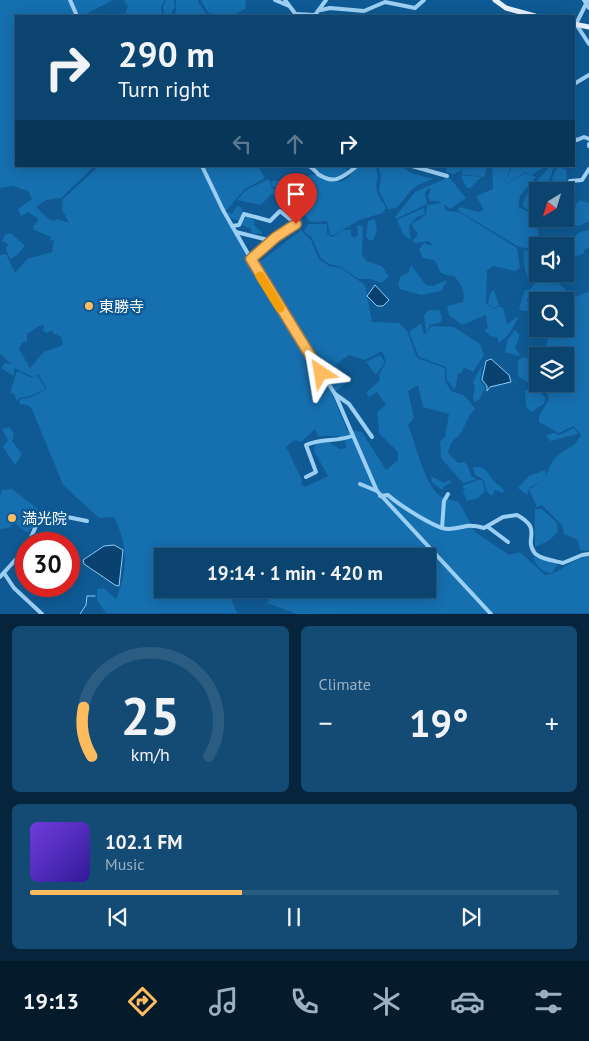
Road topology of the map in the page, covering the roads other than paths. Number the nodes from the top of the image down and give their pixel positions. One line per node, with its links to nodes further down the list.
1 (70, 0): 11 (street)
2 (275, 0): 8 (street)
3 (285, 0): 8 (street)
4 (326, 0): 10 (street)
5 (424, 0): 10 (street)
6 (495, 0): 14 (main road)
7 (586, 1): 9 (street); 15 (street)
8 (291, 7): 12 (street)
9 (589, 8)
10 (321, 10): 13 (street)
11 (77, 15)
12 (297, 15)
13 (314, 15)
14 (531, 15)
15 (575, 24): 16 (main road); 17 (street)
16 (589, 27)
17 (589, 44)
18 (589, 75): 19 (street)
19 (575, 83)
20 (575, 139): 21 (street)
21 (589, 140)
22 (202, 167): 29 (street)
23 (310, 167): 24 (street)
24 (356, 167)
25 (416, 167): 27 (street)
26 (589, 169): 28 (street)
27 (447, 176)
28 (570, 181)
29 (232, 226): 30 (street); 31 (street)
30 (236, 232): 31 (street); 32 (street)
31 (272, 241): 32 (street)
32 (251, 259): 33 (street)
33 (335, 394): 34 (street); 35 (street)
34 (352, 436): 36 (street); 38 (street)
35 (372, 437)
36 (306, 477)
37 (360, 484): 38 (street)
38 (377, 491): 40 (street)
39 (448, 494): 43 (street)
40 (380, 496): 43 (street); 51 (street)
41 (87, 521): 44 (street)
42 (488, 527): 43 (street); 45 (street); 46 (street)
43 (442, 528)
44 (33, 532)
45 (508, 542)
46 (589, 554)
47 (15, 560): 48 (street)
48 (4, 573): 49 (street); 50 (street)
49 (0, 577)
50 (42, 614)
51 (491, 614)

